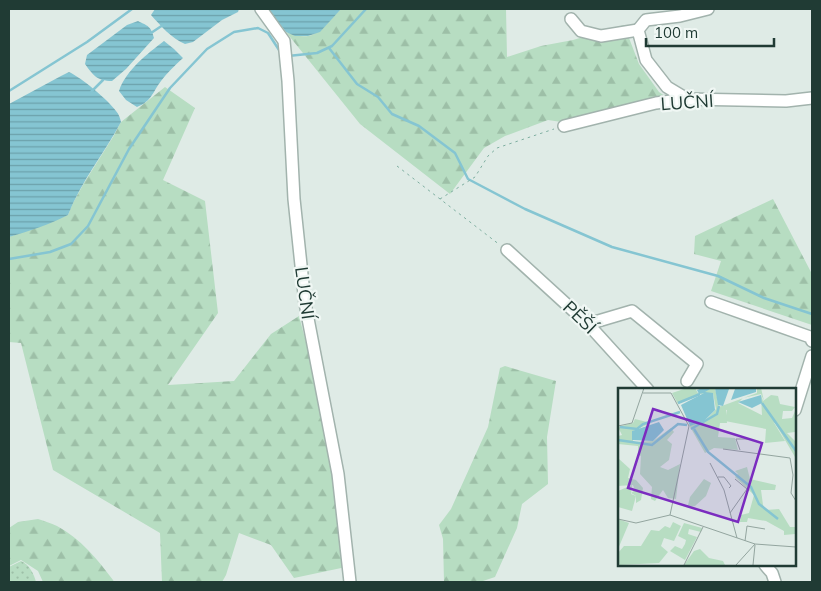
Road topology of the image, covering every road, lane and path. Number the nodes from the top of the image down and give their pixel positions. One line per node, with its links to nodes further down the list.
1 (261, 9): 19 (street, LUČNÍ)
2 (708, 9): 4 (street)
3 (571, 19): 4 (street)
4 (638, 30): 6 (street)
5 (812, 98): 6 (street, LUČNÍ)
6 (687, 99): 7 (street, LUČNÍ)
7 (564, 126): 9 (path)
8 (397, 166): 9 (path)
9 (440, 199): 10 (path)
10 (506, 250): 12 (street, PĚŠÍ)
11 (710, 302): 13 (street)
12 (588, 324): 15 (street); 16 (street, PĚŠÍ)
13 (812, 341)
14 (812, 356): 17 (street)
15 (687, 381)
16 (646, 388)
17 (796, 407)
18 (766, 566): 20 (street)
19 (350, 582)
20 (775, 582)

